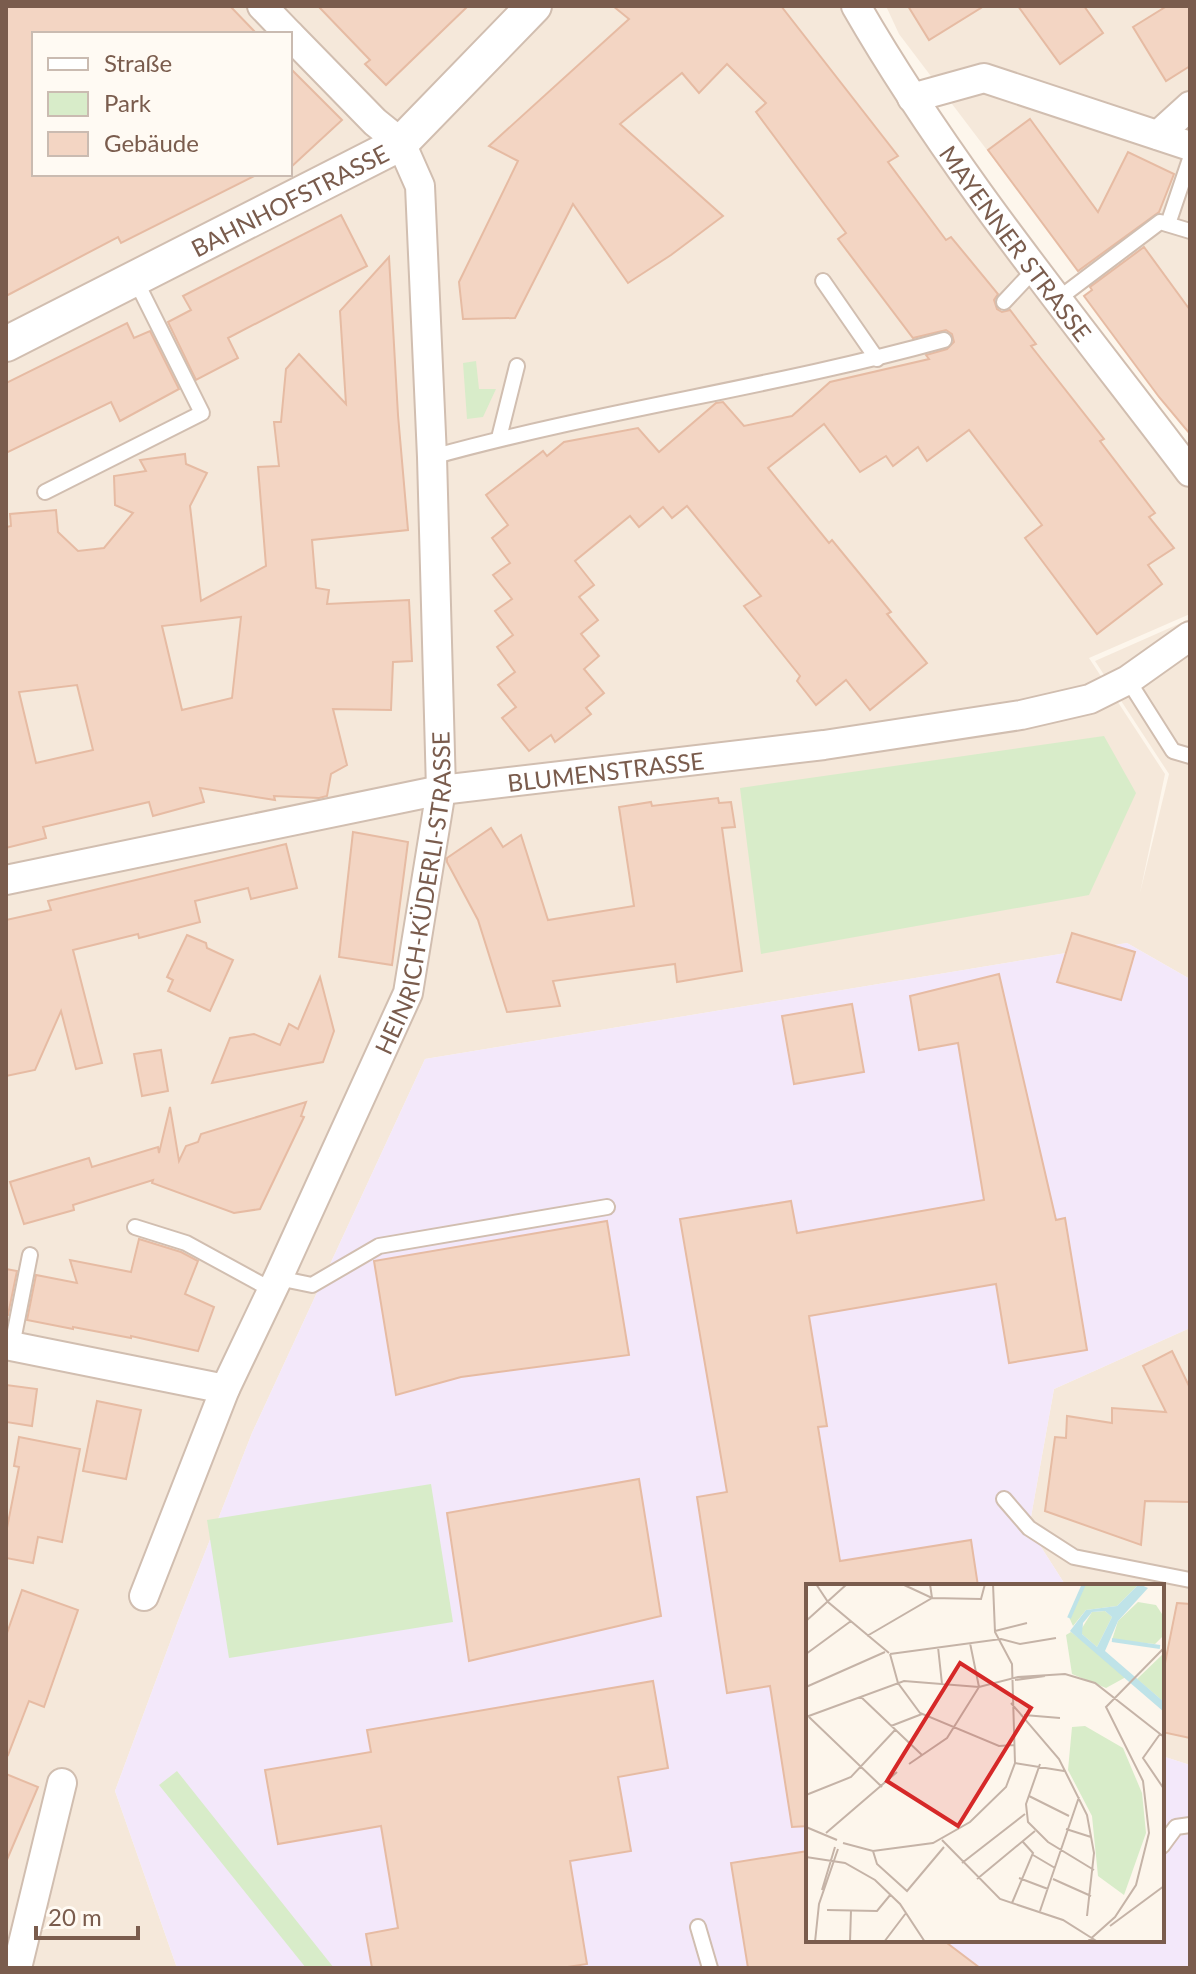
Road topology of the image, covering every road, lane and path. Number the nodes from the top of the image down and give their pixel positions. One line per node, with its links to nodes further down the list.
1 (262, 6): 4 (street)
2 (534, 6): 9 (street, BAHNHOFSTRASSE)
3 (856, 6): 6 (street, MAYENNER STRASSE)
4 (288, 32)
5 (292, 36): 9 (street)
6 (912, 98): 8 (street); 14 (street, MAYENNER STRASSE)
7 (1190, 106): 8 (street)
8 (1158, 135): 10 (street)
9 (401, 143): 15 (street, BAHNHOFSTRASSE); 24 (street, HEINRICH-KÜDERLI-STRASSE)
10 (1190, 146)
11 (1190, 159): 12 (lane)
12 (1168, 224): 13 (lane); 17 (lane)
13 (1190, 231)
14 (1035, 269): 17 (street, MAYENNER STRASSE); 18 (lane)
15 (135, 279): 20 (street, BAHNHOFSTRASSE); 26 (lane)
16 (823, 281): 21 (lane)
17 (1058, 299): 25 (street, MAYENNER STRASSE)
18 (1004, 302)
19 (944, 340): 21 (lane)
20 (6, 344)
21 (877, 359): 23 (lane)
22 (517, 366): 23 (lane)
23 (499, 438): 24 (lane)
24 (432, 457): 30 (street, HEINRICH-KÜDERLI-STRASSE)
25 (1190, 472)
26 (45, 492)
27 (1190, 636): 28 (street, BLUMENSTRASSE)
28 (1128, 680): 29 (lane); 30 (street, BLUMENSTRASSE)
29 (1190, 756)
30 (441, 790): 31 (street, BLUMENSTRASSE); 35 (street, HEINRICH-KÜDERLI-STRASSE)
31 (6, 880)
32 (607, 1207): 35 (lane)
33 (135, 1227): 35 (lane)
34 (30, 1255): 36 (lane)
35 (275, 1284): 37 (street, HEINRICH-KÜDERLI-STRASSE)
36 (9, 1345): 37 (street)
37 (225, 1389): 40 (street, HEINRICH-KÜDERLI-STRASSE)
38 (1004, 1499): 39 (lane)
39 (1190, 1580)
40 (144, 1596)
41 (62, 1783): 45 (street)
42 (1190, 1825): 43 (lane)
43 (1164, 1843)
44 (698, 1927): 46 (lane)
45 (17, 1968)
46 (710, 1968)

